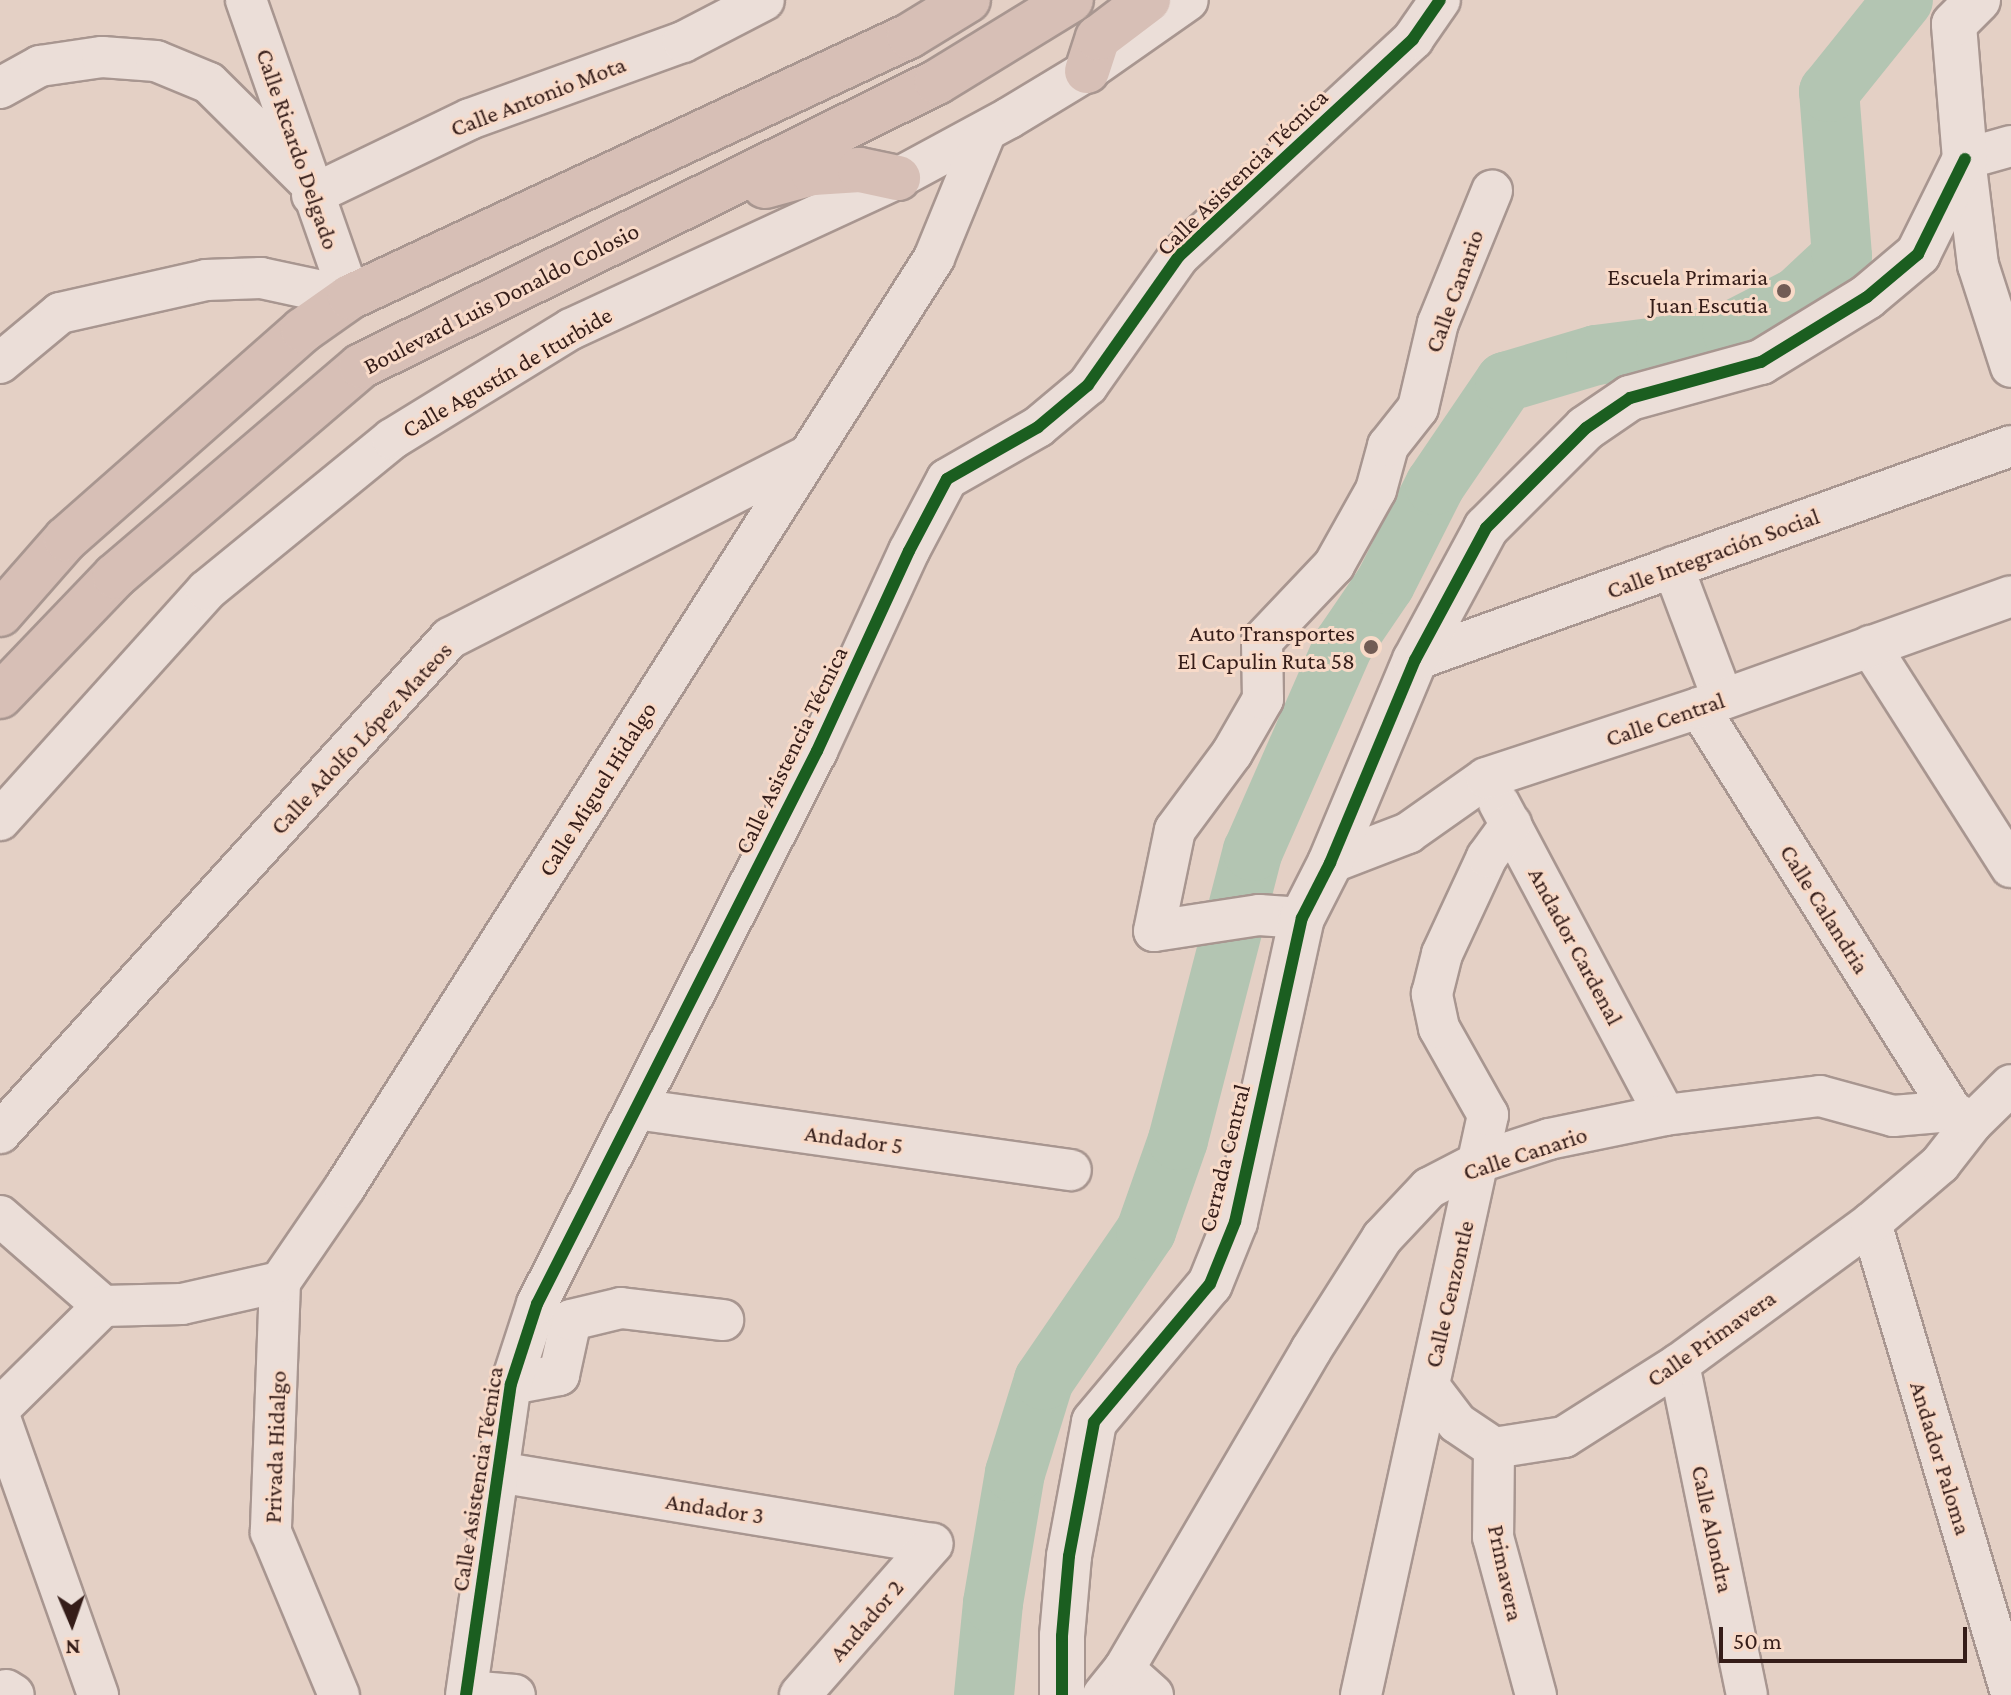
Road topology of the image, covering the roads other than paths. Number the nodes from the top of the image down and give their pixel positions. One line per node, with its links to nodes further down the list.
1 (246, 0): 15 (street, Calle Ricardo Delgado)
2 (764, 0): 15 (street, Calle Antonio Mota)
3 (968, 0): 18 (highway)
4 (1071, 0): 17 (highway, Boulevard Luis Donaldo Colosio)
5 (1148, 0): 9 (highway)
6 (1188, 0): 9 (street, Calle Agustín de Iturbide)
7 (1440, 0): 37 (street, Calle Asistencia Técnica)
8 (1978, 0): 13 (street)
9 (1087, 71): 11 (street, Calle Agustín de Iturbide)
10 (0, 88): 15 (street)
11 (986, 131): 14 (street, Calle Agustín de Iturbide); 22 (street, Calle Miguel Hidalgo)
12 (2011, 146): 13 (street)
13 (1965, 159): 20 (street); 27 (street, Cerrada Central)
14 (898, 178): 17 (highway); 31 (street, Calle Agustín de Iturbide)
15 (309, 187): 18 (street, Calle Ricardo Delgado)
16 (1492, 191): 35 (street, Calle Canario)
17 (671, 212): 28 (highway, Boulevard Luis Donaldo Colosio)
18 (350, 297): 19 (street); 25 (highway)
19 (0, 363)
20 (2011, 367)
21 (2011, 446): 23 (street, Calle Integración Social)
22 (808, 456): 40 (street, Calle Adolfo López Mateos); 45 (street, Calle Miguel Hidalgo)
23 (1673, 567): 27 (street, Calle Integración Social); 29 (street, Calle Calandria)
24 (2011, 596): 26 (street, Calle Central)
25 (0, 614)
26 (1870, 646): 29 (street, Calle Central); 34 (street)
27 (1415, 660): 33 (street, Cerrada Central)
28 (0, 696)
29 (1711, 704): 30 (street, Calle Central); 39 (street, Calle Calandria)
30 (1486, 778): 32 (street, Andador Cardenal); 33 (street, Calle Central)
31 (0, 820)
32 (1511, 824): 38 (street, Andador Cardenal); 41 (street, Calle Cenzontle)
33 (1330, 863): 35 (street, Cerrada Central)
34 (2011, 867)
35 (1302, 918): 63 (street, Cerrada Central)
36 (2011, 1085): 39 (street)
37 (636, 1109): 42 (street, Andador 5); 49 (street, Calle Asistencia Técnica)
38 (1665, 1115): 39 (street, Calle Canario); 41 (street, Calle Canario)
39 (1962, 1117): 44 (street, Calle Primavera)
40 (0, 1133)
41 (1479, 1162): 50 (street, Calle Cenzontle); 56 (street, Calle Canario)
42 (1071, 1170)
43 (0, 1216): 46 (street)
44 (1871, 1223): 48 (street, Calle Primavera); 57 (street, Andador Paloma)
45 (280, 1282): 46 (street); 60 (street, Privada Hidalgo)
46 (103, 1306): 51 (street)
47 (723, 1320): 49 (street)
48 (1679, 1364): 53 (street, Calle Primavera); 67 (street, Calle Alondra)
49 (511, 1384): 54 (street, Calle Asistencia Técnica)
50 (1429, 1386): 53 (street); 65 (street, Calle Cenzontle)
51 (0, 1408)
52 (0, 1418): 59 (street)
53 (1494, 1448): 66 (street, Primavera)
54 (498, 1472): 55 (street, Andador 3); 58 (street, Calle Asistencia Técnica)
55 (932, 1544): 62 (street, Andador 2)
56 (1114, 1682): 64 (street)
57 (2011, 1692)
58 (466, 1693): 61 (street)
59 (98, 1695)
60 (339, 1695)
61 (515, 1695)
62 (800, 1695)
63 (1062, 1695)
64 (1153, 1695)
65 (1361, 1695)
66 (1536, 1695)
67 (1747, 1695)

